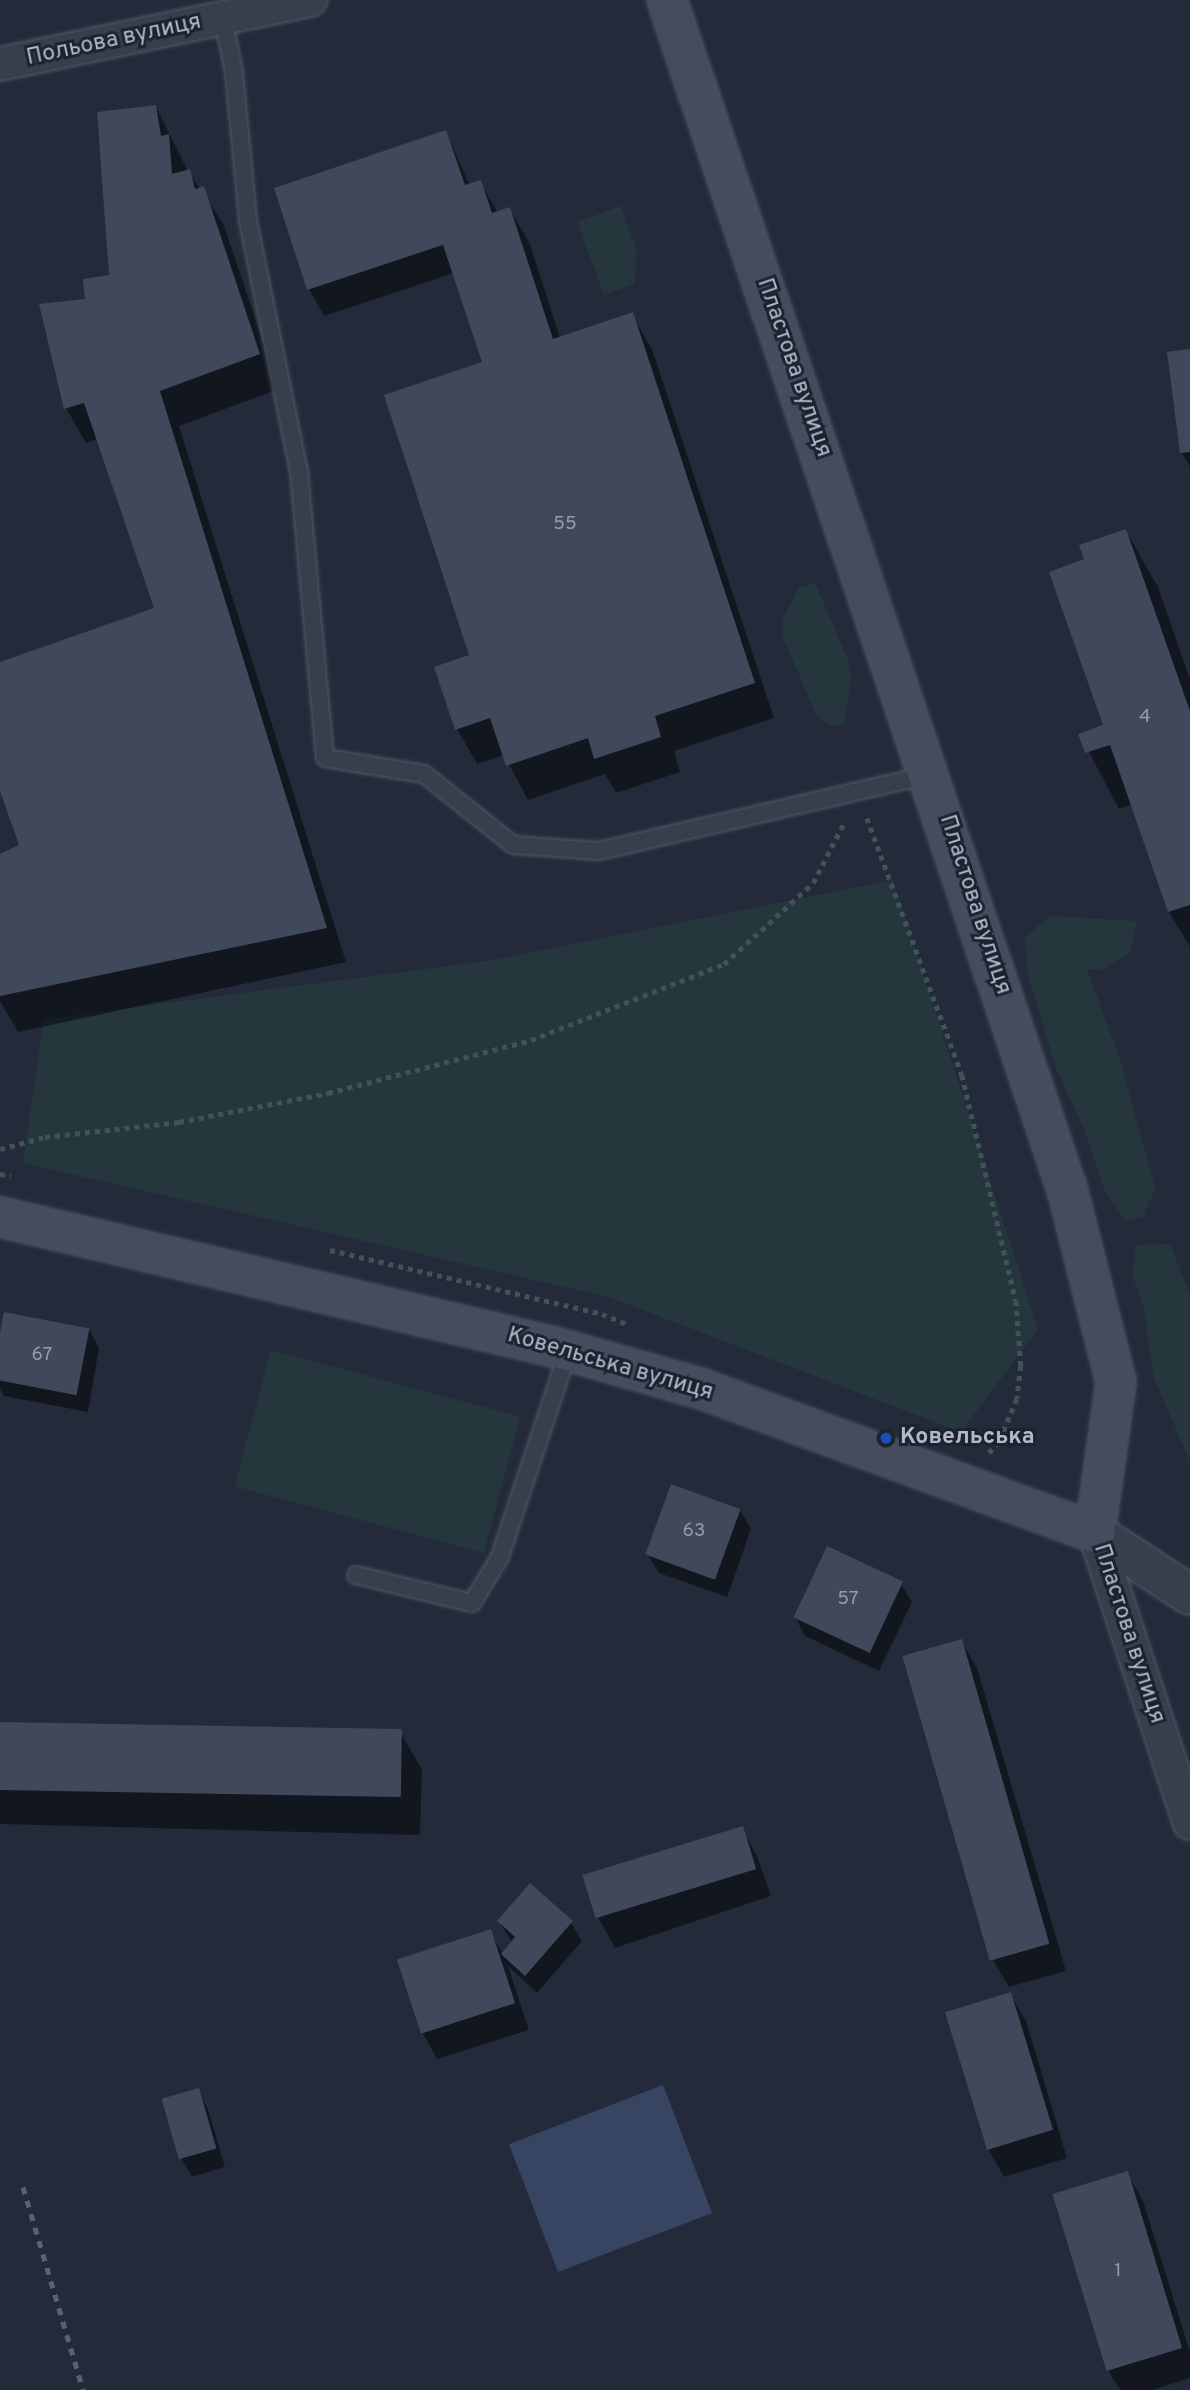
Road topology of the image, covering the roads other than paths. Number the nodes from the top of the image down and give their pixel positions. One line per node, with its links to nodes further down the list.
1 (310, 0): 3 (street, Польова вулиця)
2 (667, 0): 5 (main road, Пластова вулиця)
3 (223, 18): 4 (street, Польова вулиця); 5 (lane)
4 (0, 64)
5 (931, 774): 8 (main road, Пластова вулиця)
6 (0, 1217): 7 (main road, Ковельська вулиця)
7 (568, 1351): 8 (main road, Ковельська вулиця); 9 (lane)
8 (1095, 1533): 10 (street, Ковельська вулиця); 11 (street, Пластова вулиця)
9 (356, 1575)
10 (1190, 1595)
11 (1190, 1824)

